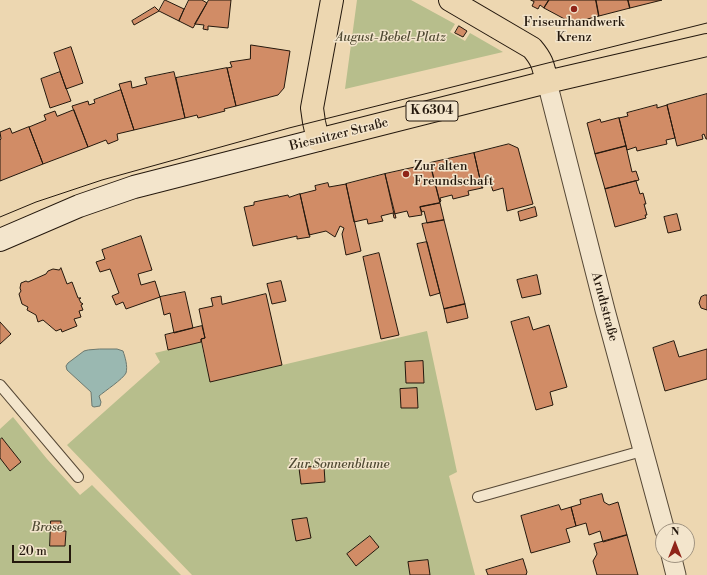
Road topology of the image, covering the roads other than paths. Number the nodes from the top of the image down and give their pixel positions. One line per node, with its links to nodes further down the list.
1 (332, 0): 5 (main road)
2 (450, 0): 4 (main road)
3 (707, 45): 4 (main road, Biesnitzer Straße / K 6304)
4 (547, 82): 5 (main road, Biesnitzer Straße / K 6304); 8 (street, Arndtstraße)
5 (318, 140): 6 (main road, Biesnitzer Straße / K 6304)
6 (0, 240)
7 (0, 384): 9 (lane)
8 (642, 451): 10 (lane); 11 (street, Arndtstraße)
9 (78, 477)
10 (478, 497)
11 (663, 523)
12 (673, 563): 13 (street)
13 (676, 575)

